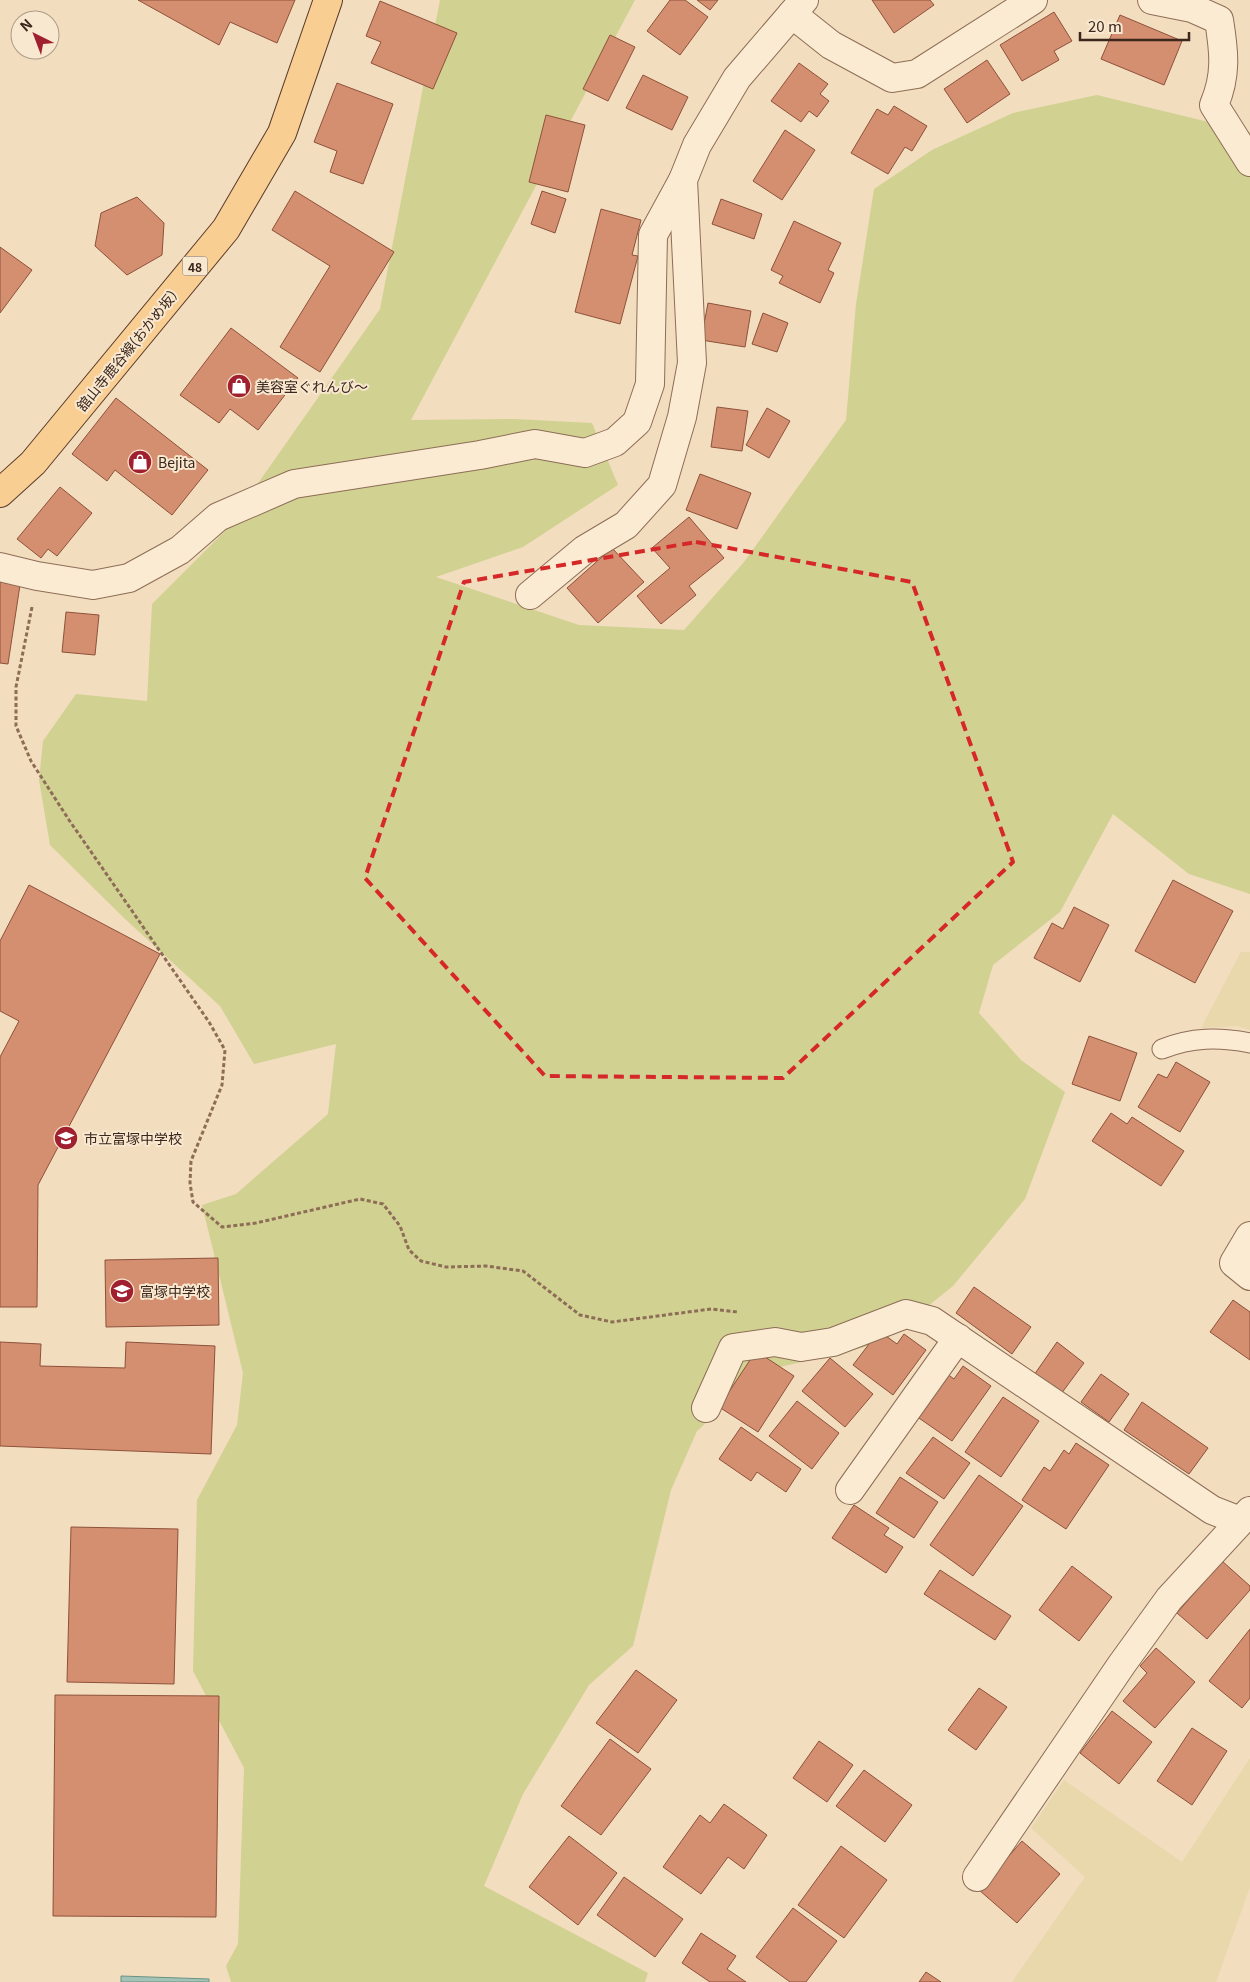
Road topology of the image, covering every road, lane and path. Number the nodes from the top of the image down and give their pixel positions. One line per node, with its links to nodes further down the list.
1 (328, 0): 7 (main road, 舘山寺鹿谷線(おかめ坂） / 48)
2 (1033, 0): 4 (street)
3 (1152, 0): 5 (street)
4 (798, 7): 6 (street)
5 (1250, 162)
6 (683, 180): 9 (street); 10 (street)
7 (0, 494)
8 (0, 566): 9 (street)
9 (36, 576): 15 (path)
10 (530, 595)
11 (1250, 1043): 12 (lane)
12 (1162, 1048)
13 (1250, 1236): 14 (street)
14 (1250, 1276)
15 (740, 1312)
16 (958, 1338): 17 (street); 18 (street); 19 (street)
17 (706, 1408)
18 (850, 1490)
19 (1247, 1520): 20 (street)
20 (977, 1877)

